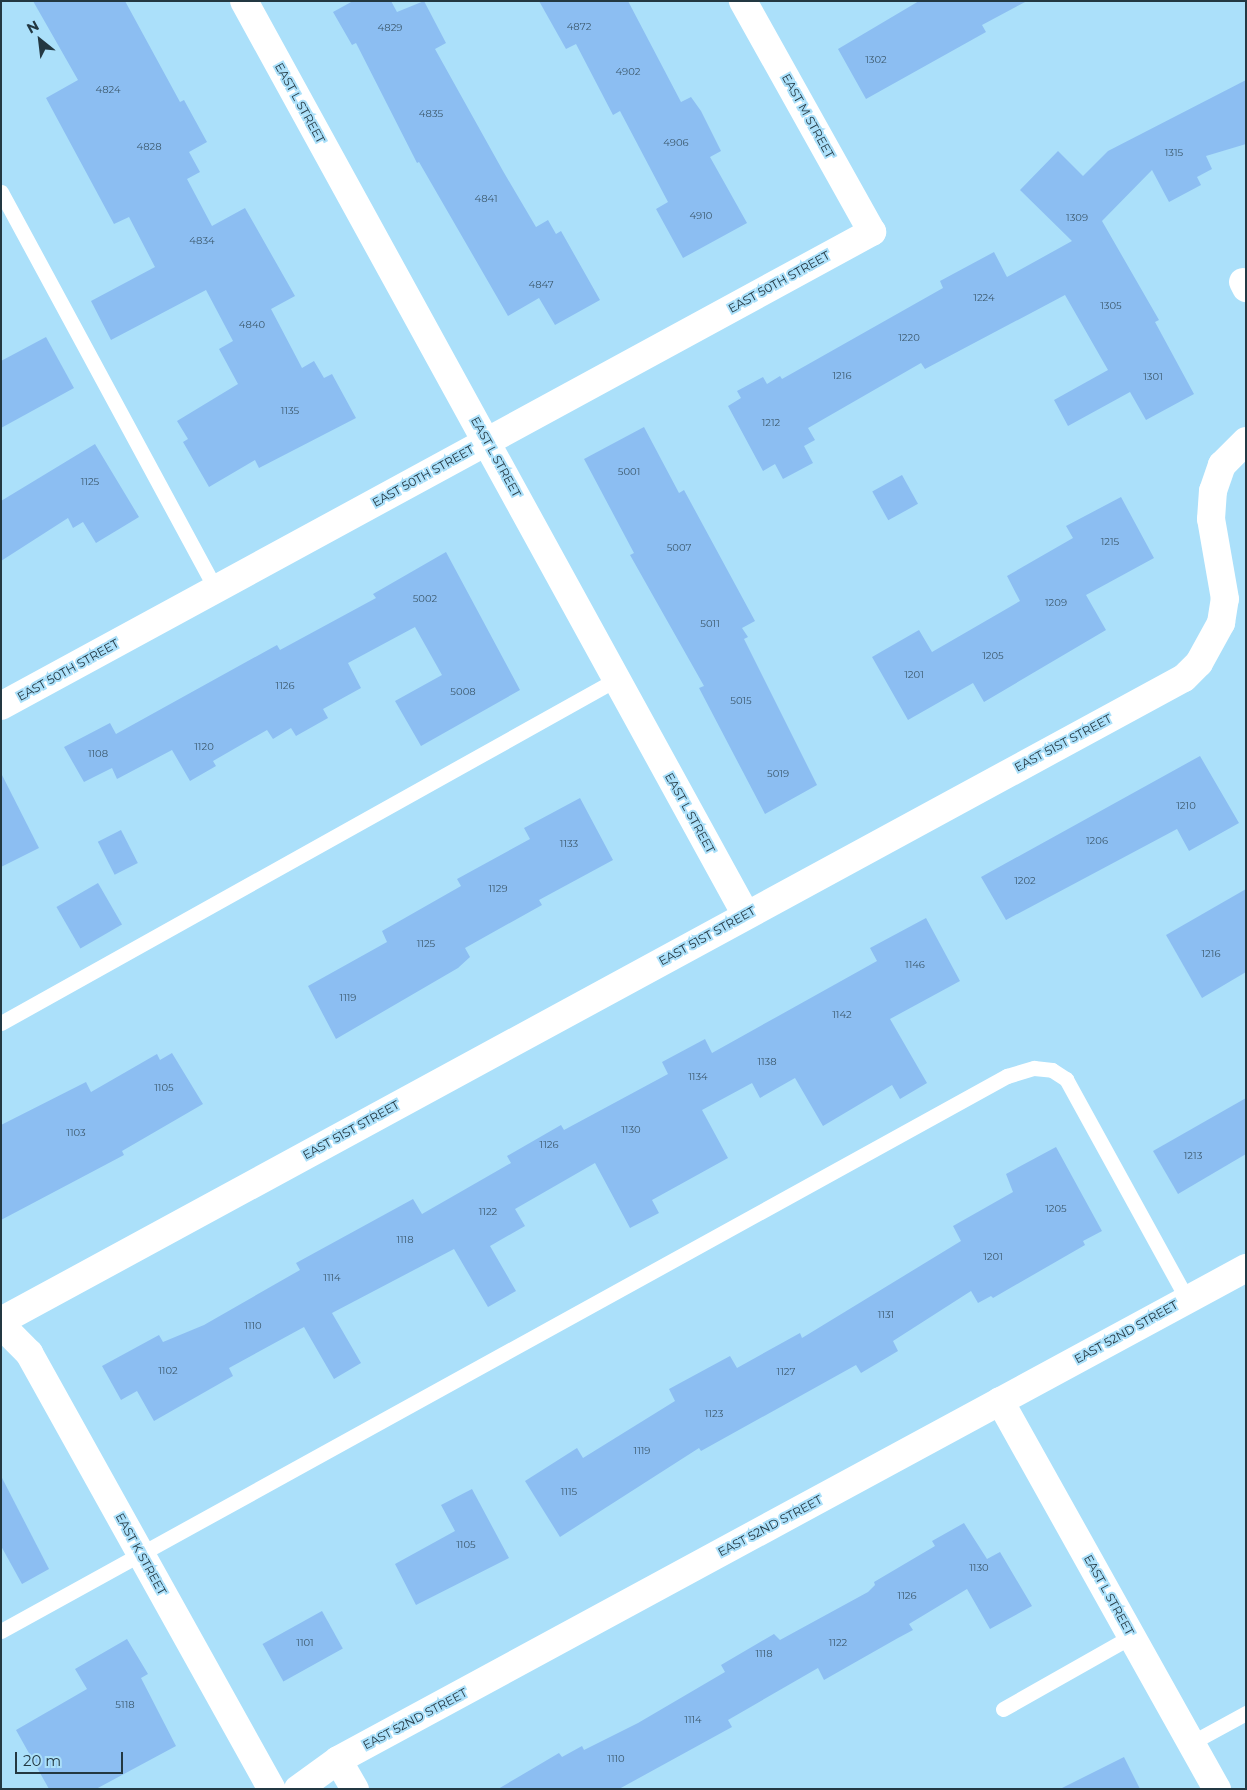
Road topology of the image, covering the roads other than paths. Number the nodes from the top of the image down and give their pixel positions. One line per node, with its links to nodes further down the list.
1 (244, 1): 5 (street, EAST L STREET)
2 (743, 1): 4 (street, EAST M STREET)
3 (1, 192): 7 (lane)
4 (872, 232): 5 (street, EAST 50TH STREET)
5 (487, 441): 7 (street, EAST 50TH STREET); 8 (street, EAST L STREET)
6 (1246, 441): 10 (street, EAST 51ST STREET)
7 (216, 589): 9 (street, EAST 50TH STREET)
8 (617, 679): 10 (street, EAST L STREET); 11 (lane)
9 (1, 706)
10 (746, 915): 14 (street, EAST 51ST STREET)
11 (1, 1023)
12 (1246, 1268): 13 (street, EAST 52ND STREET)
13 (1187, 1300): 16 (street, EAST 52ND STREET); 17 (lane)
14 (1, 1321)
15 (1, 1325): 17 (street, EAST K STREET)
16 (1000, 1401): 19 (street, EAST L STREET); 23 (street, EAST 52ND STREET)
17 (141, 1554): 18 (lane); 24 (street, EAST K STREET)
18 (1, 1631)
19 (1132, 1636): 20 (lane); 22 (street, EAST L STREET)
20 (1003, 1709)
21 (1246, 1713): 22 (lane)
22 (1191, 1743): 27 (street, EAST L STREET)
23 (338, 1760): 25 (street, EAST 52ND STREET); 26 (street)
24 (272, 1789)
25 (298, 1789)
26 (355, 1789)
27 (1217, 1789)

